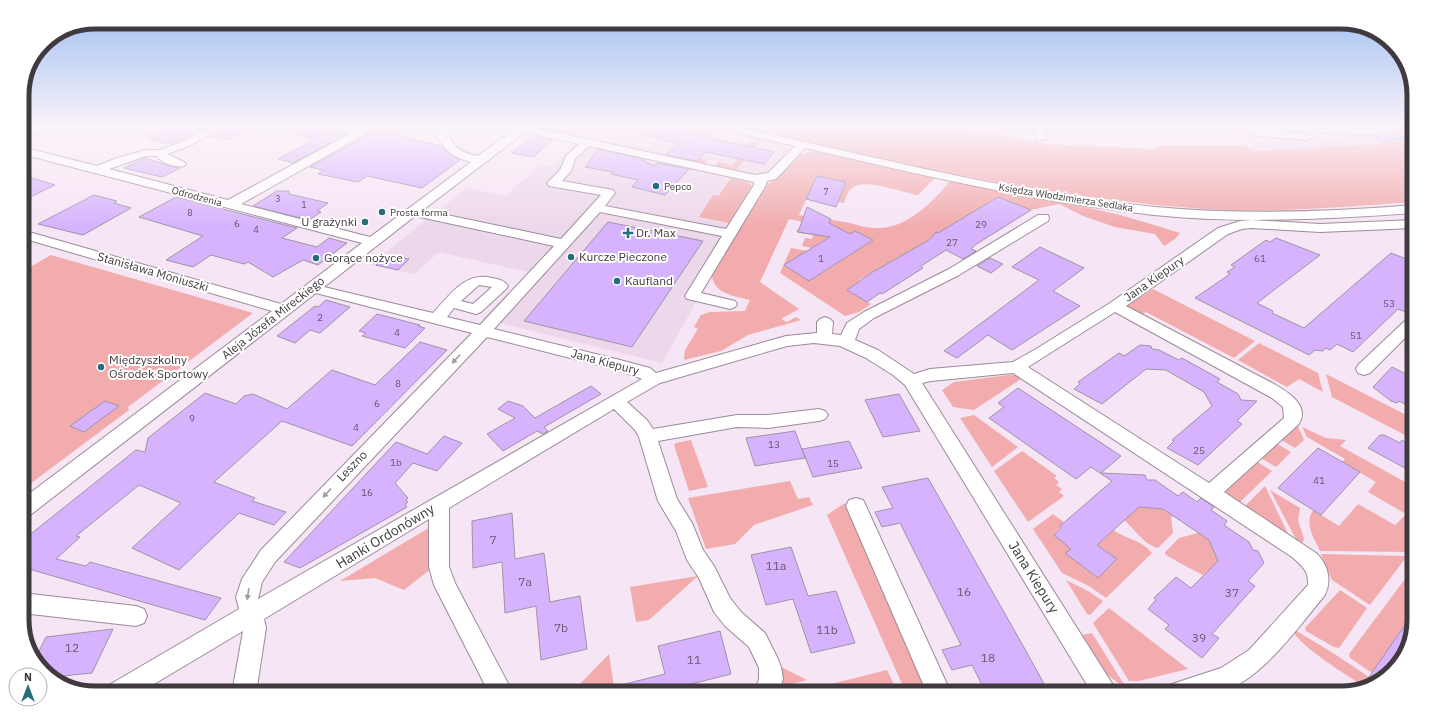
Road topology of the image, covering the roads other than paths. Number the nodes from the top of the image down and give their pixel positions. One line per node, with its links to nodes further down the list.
1 (61, 160): 11 (street, Odrodzenia)
2 (122, 160): 11 (street)
3 (171, 160): 10 (street)
4 (309, 160): 13 (street)
5 (481, 160): 16 (street, Aleja Józefa Mireckiego)
6 (569, 160): 14 (street, Leszno)
7 (669, 160): 12 (street)
8 (788, 160): 12 (street)
9 (878, 160): 15 (street, Księdza Włodzimierza Sedlaka)
10 (180, 164)
11 (98, 170): 13 (street, Odrodzenia)
12 (761, 179): 19 (street)
13 (229, 205): 21 (street, Odrodzenia)
14 (597, 208): 19 (street); 22 (street, Leszno)
15 (1407, 210)
16 (412, 212): 21 (street, Aleja Józefa Mireckiego); 22 (street)
17 (1044, 218): 31 (street)
18 (1407, 226): 26 (street, Jana Kiepury)
19 (730, 234): 25 (street)
20 (29, 236): 27 (street, Stanisława Moniuszki)
21 (372, 242): 23 (street, Aleja Józefa Mireckiego)
22 (564, 244): 30 (street, Leszno)
23 (312, 288): 27 (street, Aleja Józefa Mireckiego); 28 (street, Jana Kiepury)
24 (452, 303): 28 (street)
25 (730, 304)
26 (1115, 306): 32 (street, Jana Kiepury); 39 (street)
27 (284, 310): 41 (street, Aleja Józefa Mireckiego)
28 (436, 319): 30 (street, Jana Kiepury)
29 (1407, 327): 33 (street)
30 (484, 331): 34 (street, Jana Kiepury); 44 (street, Leszno, one-way to 44)
31 (846, 342): 34 (street, Jana Kiepury); 35 (street, Jana Kiepury)
32 (1016, 367): 35 (street, Jana Kiepury); 39 (street)
33 (1364, 369)
34 (654, 379): 36 (street, Hanki Ordonówny)
35 (911, 381): 51 (street, Jana Kiepury)
36 (616, 401): 38 (street); 40 (street, Hanki Ordonówny)
37 (819, 415): 38 (street)
38 (648, 436): 49 (street)
39 (1211, 493): 52 (street)
40 (439, 504): 44 (street, Hanki Ordonówny); 48 (street)
41 (29, 505)
42 (856, 506): 50 (street)
43 (29, 604): 45 (street)
44 (250, 615): 46 (street, Hanki Ordonówny); 47 (street, Leszno)
45 (136, 616)
46 (129, 686)
47 (245, 686)
48 (497, 686)
49 (768, 686)
50 (936, 686)
51 (1101, 686)
52 (1200, 686)

